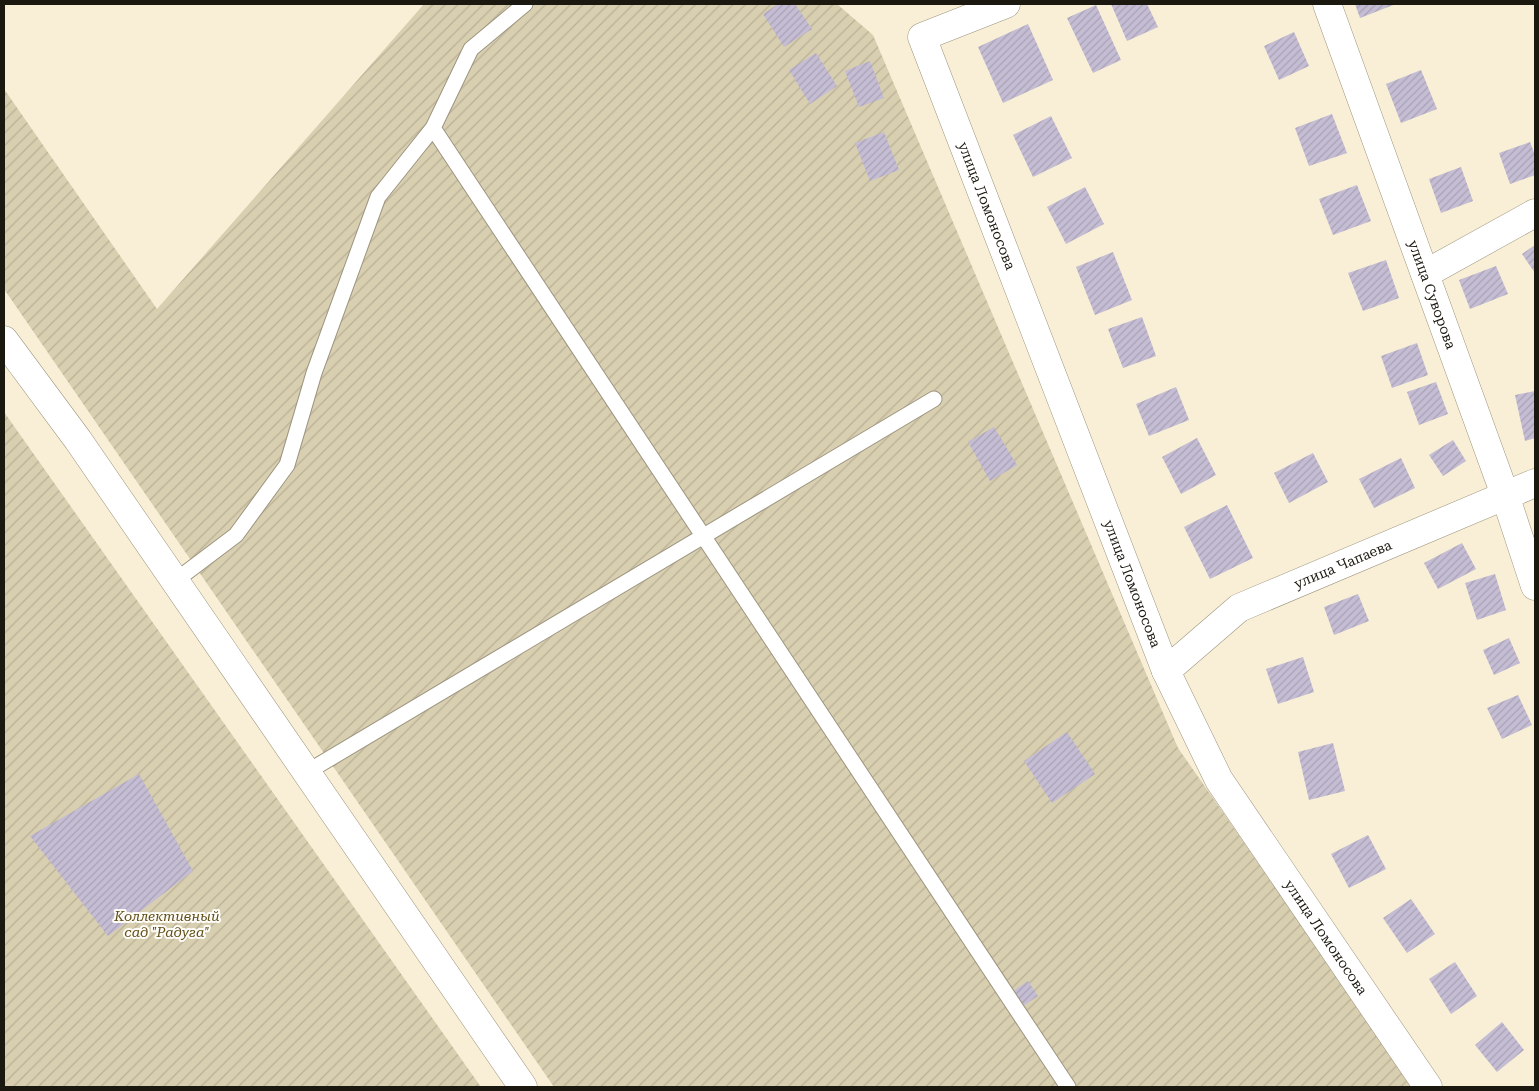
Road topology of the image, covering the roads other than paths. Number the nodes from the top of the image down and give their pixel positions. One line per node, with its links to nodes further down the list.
1 (525, 4): 4 (lane)
2 (1006, 4): 14 (street, улица Ломоносова)
3 (1326, 4): 6 (street, улица Суворова)
4 (433, 128): 11 (lane); 12 (lane)
5 (1535, 213): 6 (street)
6 (1424, 274): 10 (street, улица Суворова)
7 (4, 340): 12 (street)
8 (934, 399): 11 (lane)
9 (1535, 483): 10 (street, улица Чапаева)
10 (1505, 496): 13 (street, улица Суворова); 14 (street, улица Чапаева)
11 (704, 536): 15 (lane); 17 (lane)
12 (175, 581): 15 (street)
13 (1535, 586)
14 (1166, 671): 18 (street, улица Ломоносова)
15 (307, 772): 16 (street)
16 (524, 1087)
17 (1068, 1087)
18 (1428, 1087)

